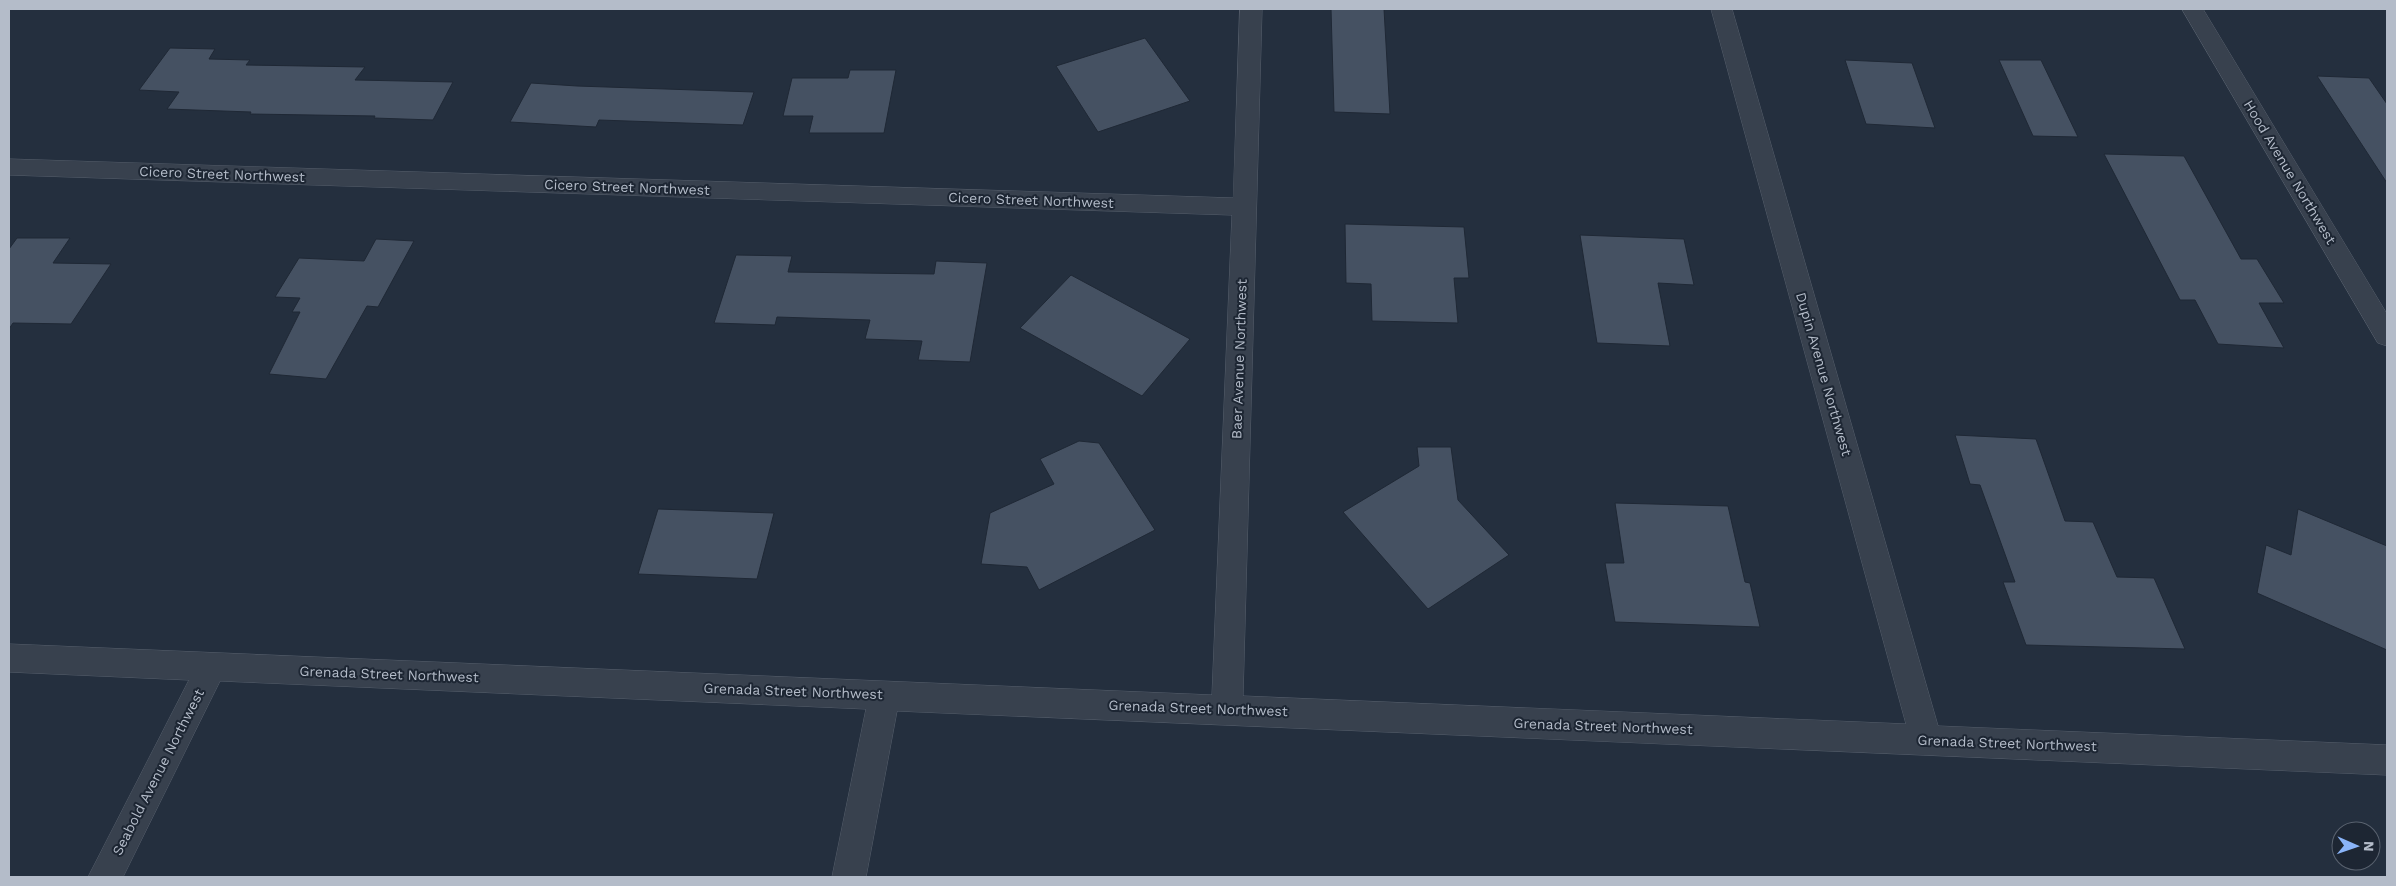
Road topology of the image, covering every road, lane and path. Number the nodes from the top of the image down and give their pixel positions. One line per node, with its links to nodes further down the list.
1 (1251, 9): 5 (street, Baer Avenue Northwest)
2 (1722, 9): 11 (street, Dupin Avenue Northwest)
3 (2192, 9): 6 (street, Hood Avenue Northwest)
4 (9, 167): 5 (street, Cicero Street Northwest)
5 (1245, 208): 10 (street, Baer Avenue Northwest)
6 (2387, 336)
7 (9, 658): 8 (street, Grenada Street Northwest)
8 (212, 666): 9 (street, Grenada Street Northwest); 13 (street, Seabold Avenue Northwest)
9 (884, 695): 10 (street, Grenada Street Northwest); 14 (street)
10 (1227, 709): 11 (street, Grenada Street Northwest)
11 (1926, 740): 12 (street, Grenada Street Northwest)
12 (2387, 760)
13 (105, 877)
14 (849, 877)

